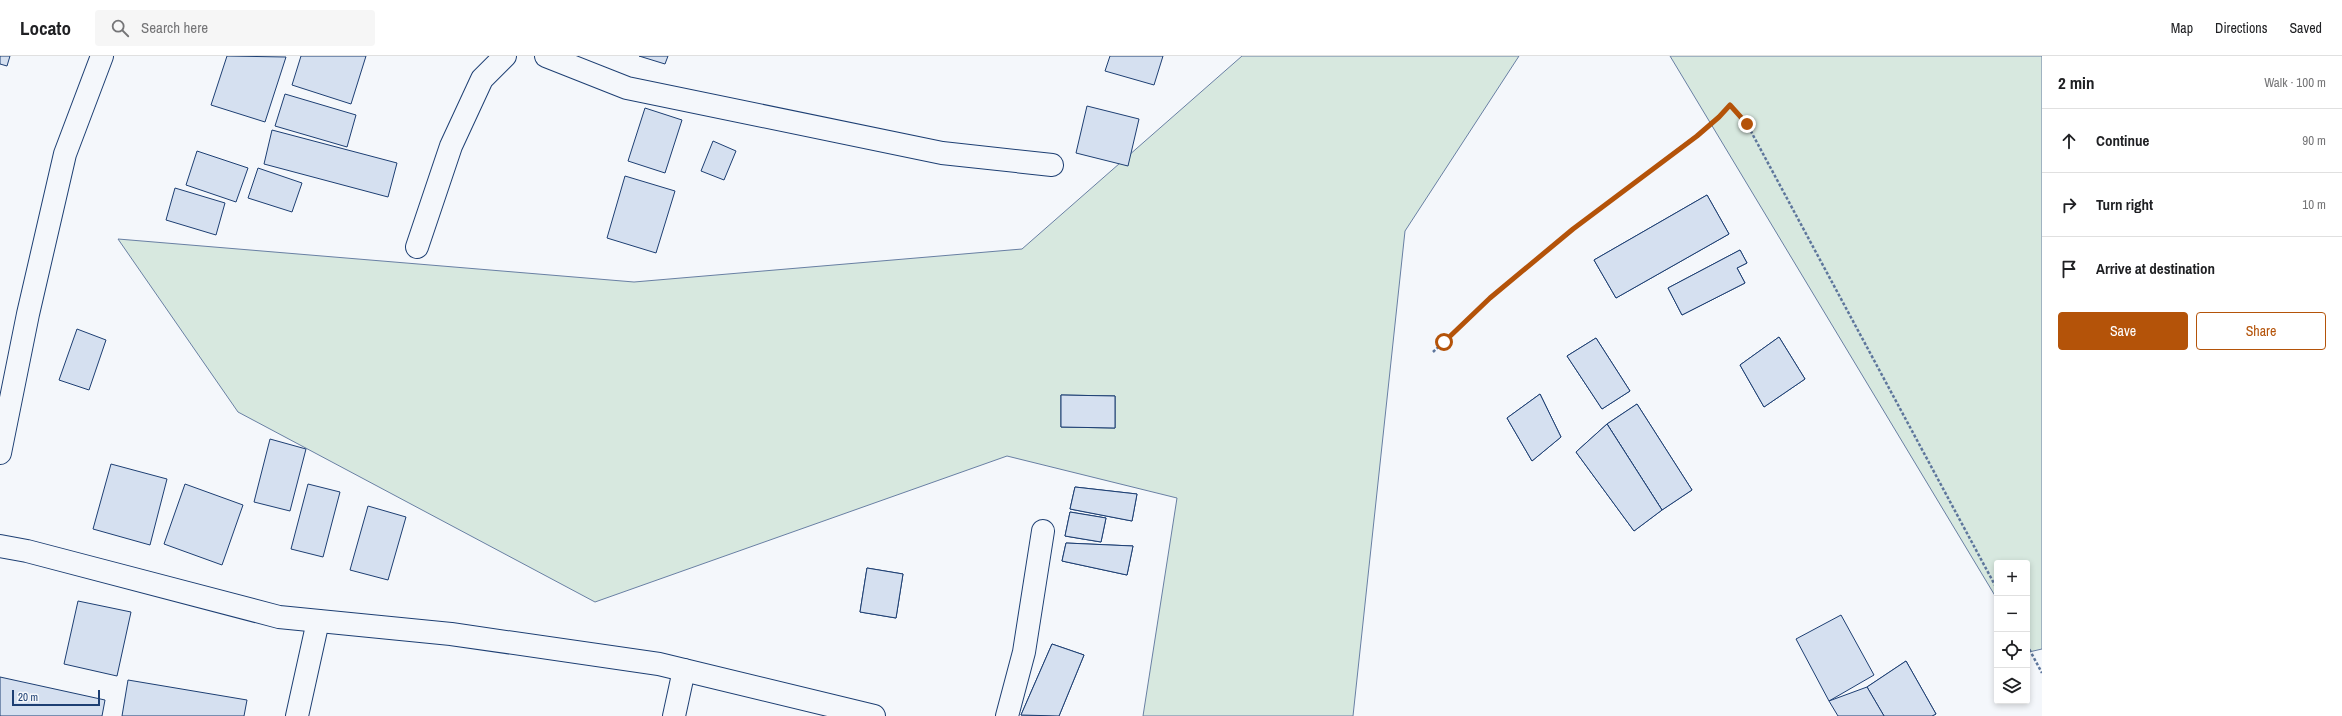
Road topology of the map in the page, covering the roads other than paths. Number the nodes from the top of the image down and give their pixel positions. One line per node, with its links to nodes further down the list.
1 (102, 56): 6 (street)
2 (505, 56): 5 (street)
3 (546, 56): 4 (street)
4 (1052, 165)
5 (416, 247)
6 (0, 453)
7 (1043, 531): 14 (street)
8 (0, 546): 9 (street)
9 (318, 621): 10 (street); 11 (street)
10 (684, 670): 12 (street); 13 (street)
11 (297, 716)
12 (674, 716)
13 (874, 716)
14 (1006, 716)

